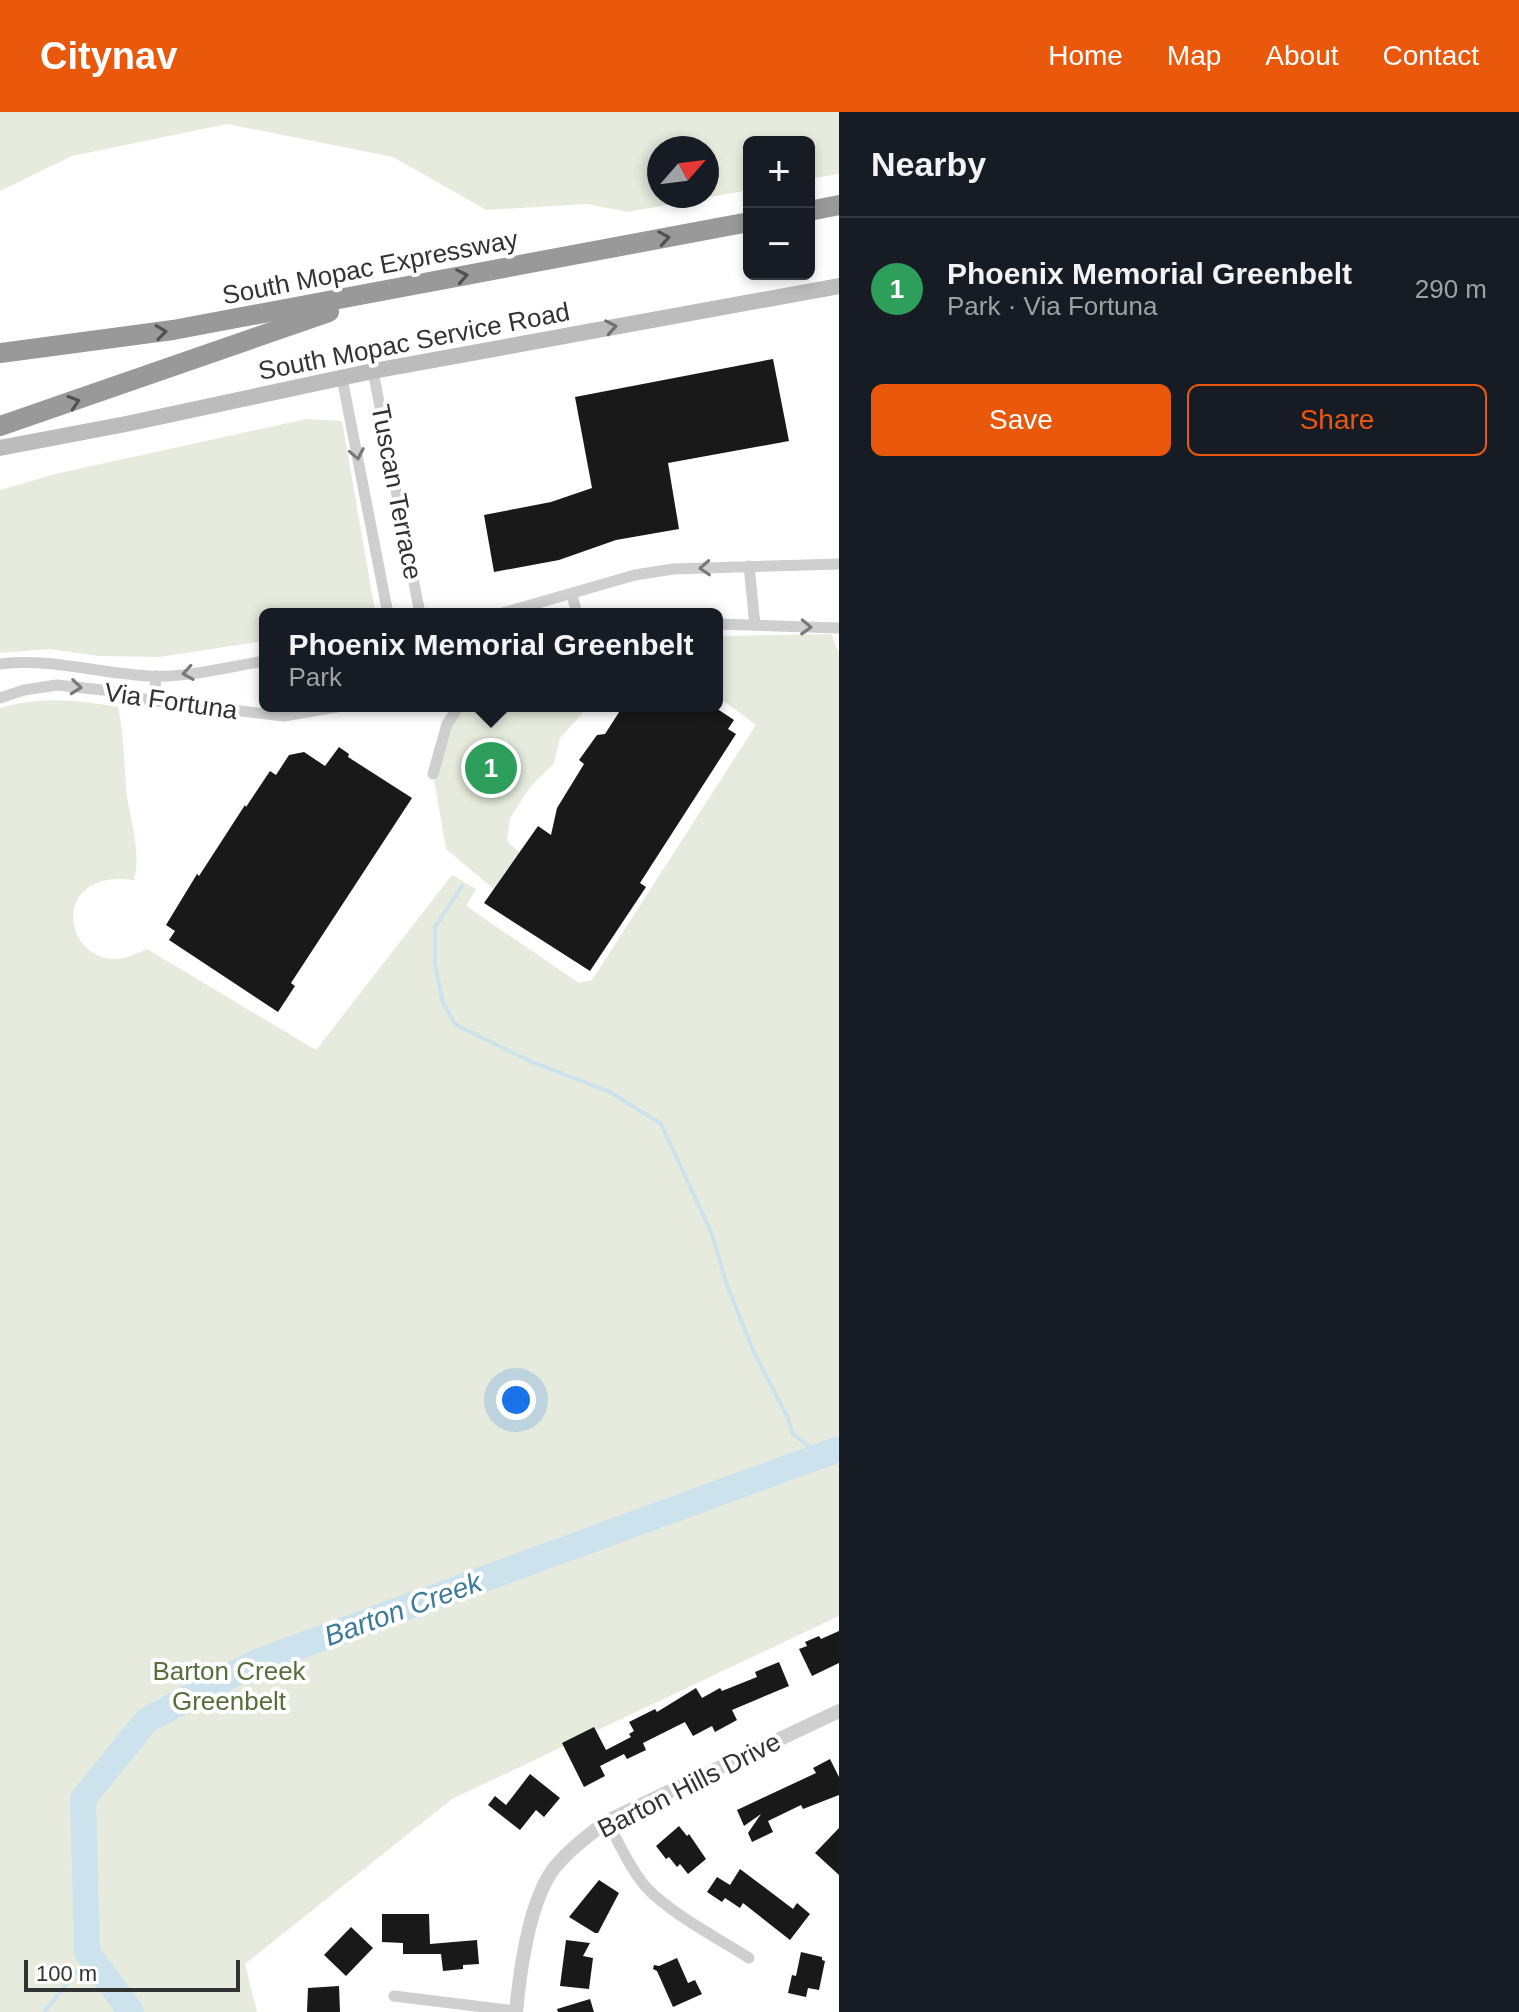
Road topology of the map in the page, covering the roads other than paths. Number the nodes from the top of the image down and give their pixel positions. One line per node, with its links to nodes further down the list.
1 (839, 205): 2 (highway)
2 (815, 210)
3 (743, 223): 5 (highway, South Mopac Expressway, one-way to 3)
4 (839, 286): 7 (main road, South Mopac Service Road, one-way to 4)
5 (393, 290): 6 (highway, South Mopac Expressway, one-way to 5); 9 (highway, one-way to 5)
6 (0, 353)
7 (373, 371): 8 (main road, South Mopac Service Road); 15 (street, Tuscan Terrace)
8 (342, 378): 10 (main road, South Mopac Service Road); 14 (street, Tuscan Terrace, one-way to 14)
9 (0, 426)
10 (0, 448)
11 (839, 564): 12 (street)
12 (749, 566): 13 (street, one-way to 13); 19 (street)
13 (572, 595): 16 (street); 17 (street)
14 (387, 608)
15 (419, 608)
16 (522, 608)
17 (575, 608)
18 (723, 624): 19 (street)
19 (755, 625): 20 (street, one-way to 20)
20 (839, 628)
21 (259, 662): 23 (street, Via Fortuna, one-way to 23)
22 (0, 664): 23 (street, Via Fortuna)
23 (156, 676): 25 (street)
24 (0, 698): 25 (street, Via Fortuna, one-way to 25)
25 (154, 701): 26 (street, Via Fortuna)
26 (307, 712)
27 (455, 712): 28 (street)
28 (433, 774)
29 (839, 1711): 30 (street, Barton Hills Drive)
30 (607, 1821): 31 (street); 33 (street, Barton Hills Drive)
31 (749, 1958)
32 (394, 1996): 33 (street)
33 (516, 2011)

